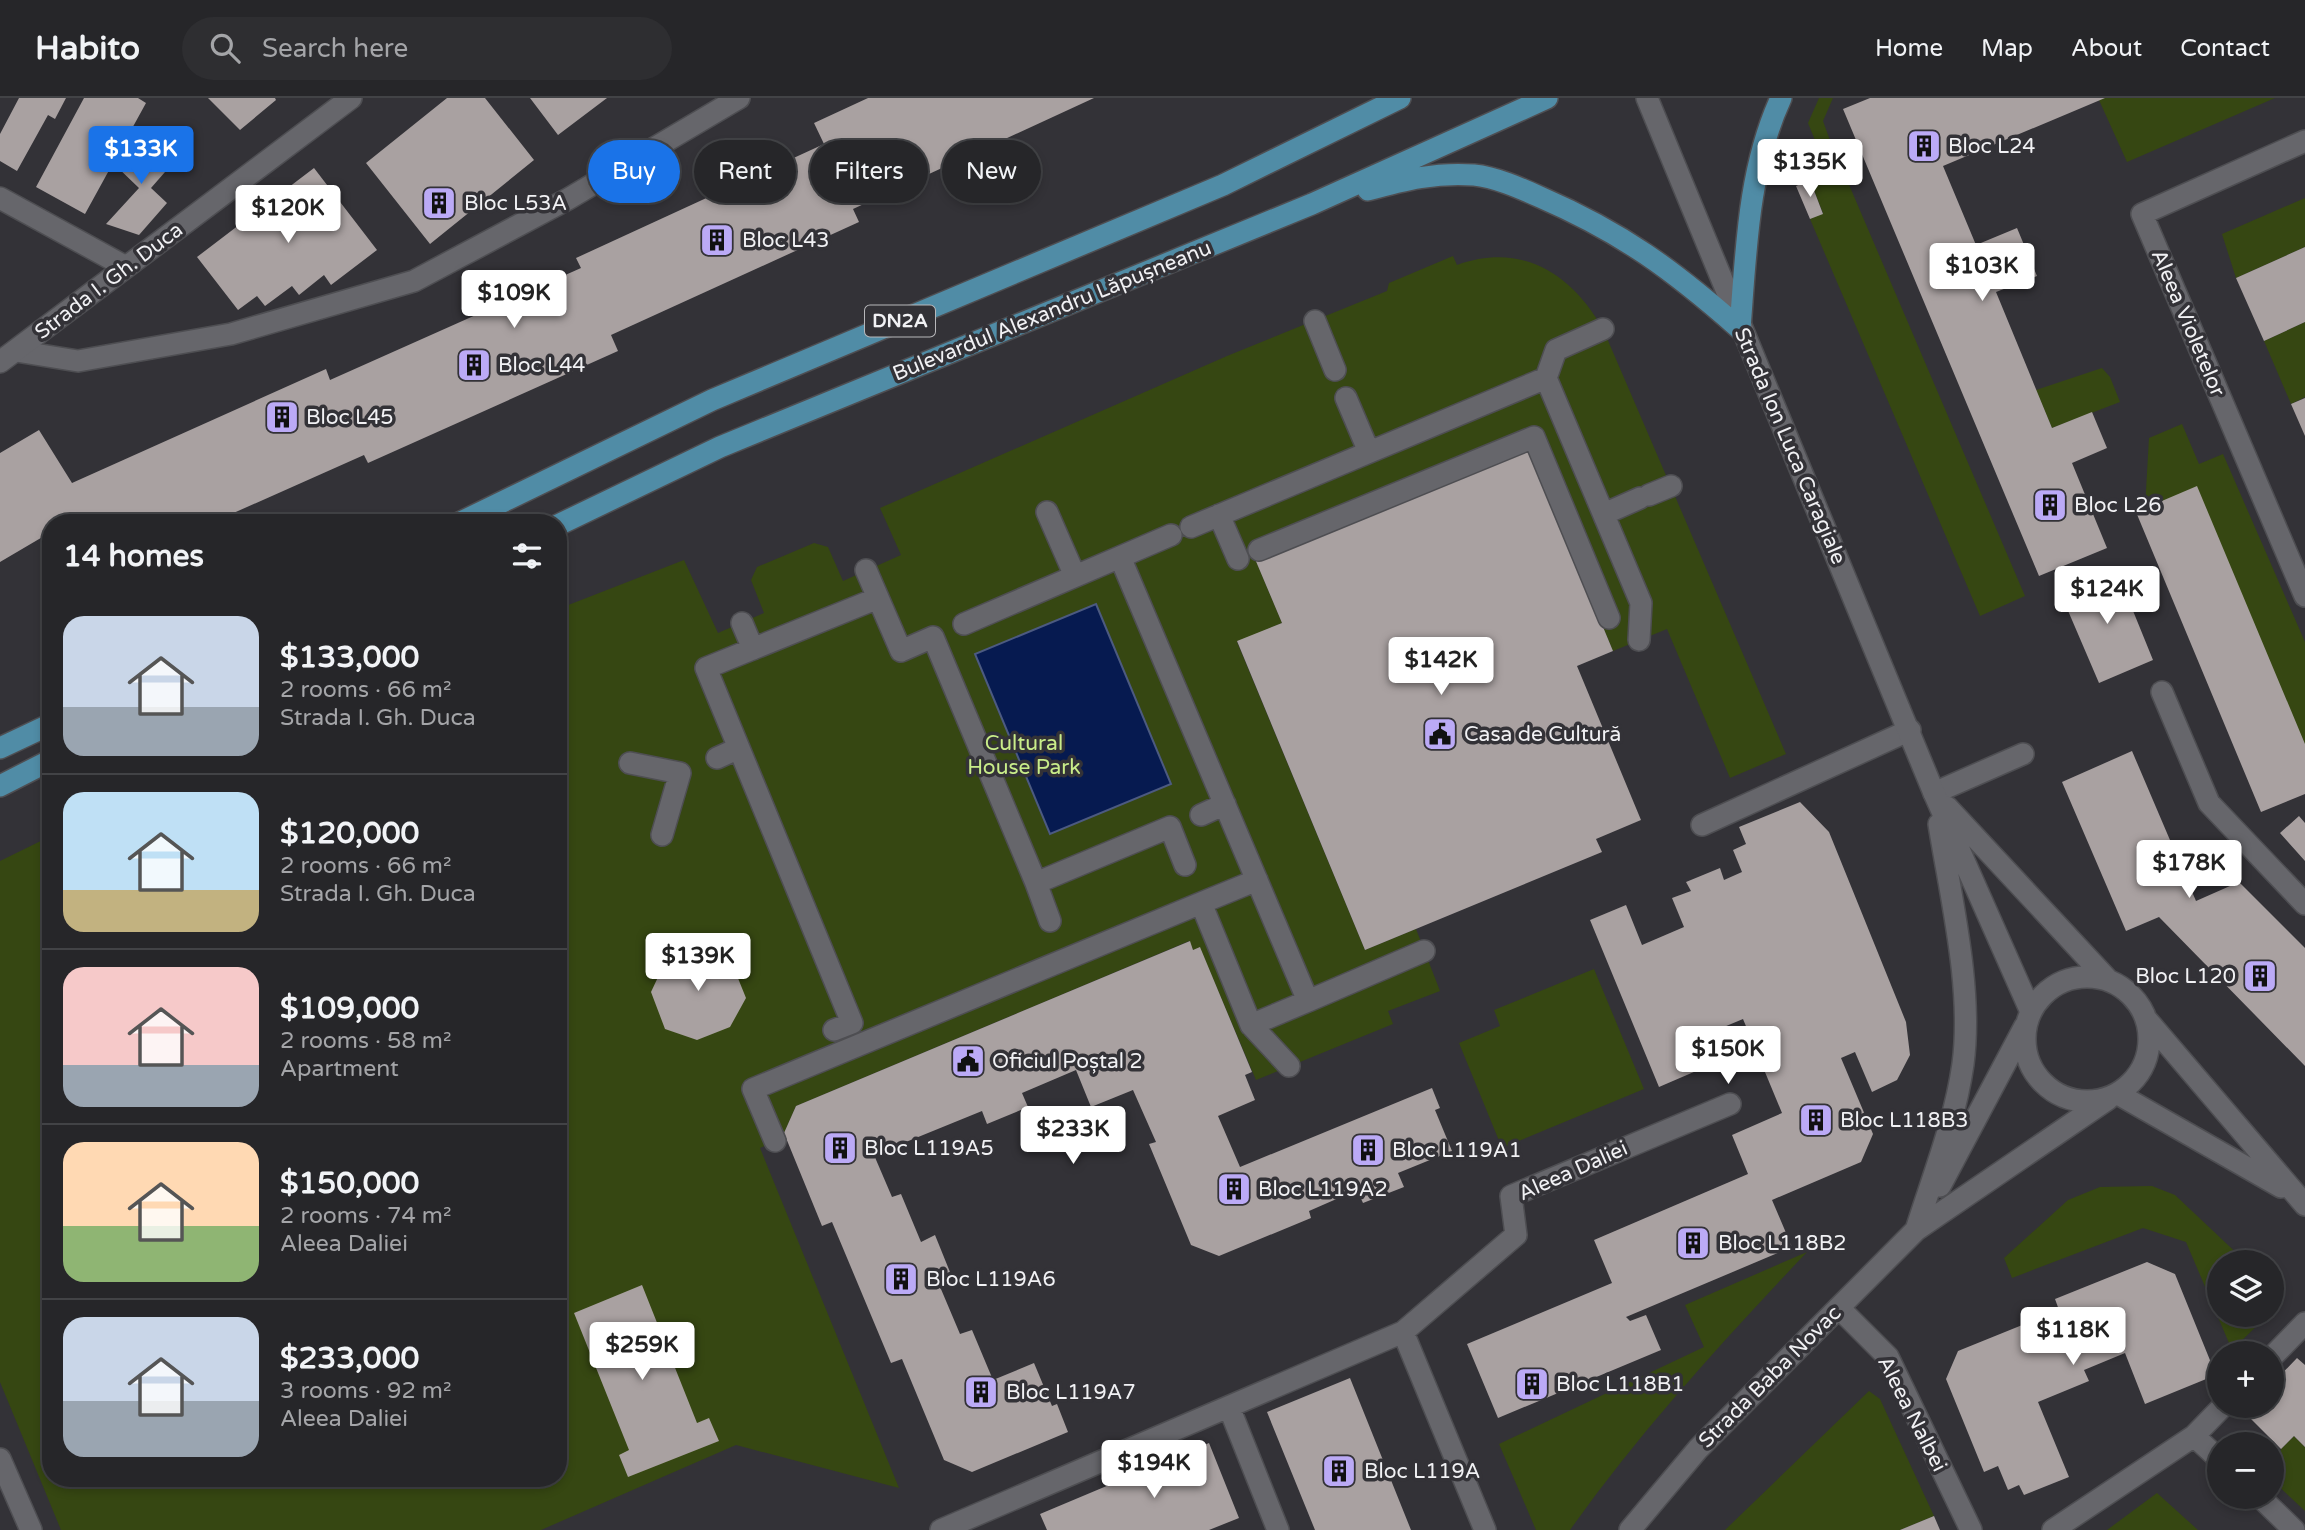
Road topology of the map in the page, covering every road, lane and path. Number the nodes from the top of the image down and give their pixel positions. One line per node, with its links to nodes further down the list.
1 (351, 98): 12 (street, Strada I. Gh. Duca)
2 (739, 98): 16 (street)
3 (1366, 98): 8 (main road)
4 (1400, 98): 8 (main road, DN2A)
5 (1547, 98): 11 (main road, Bulevardul Alexandru Lăpușneanu / DN2A)
6 (1647, 98): 15 (street, Strada Ion Luca Caragiale)
7 (1780, 98): 15 (main road)
8 (1344, 125): 23 (main road, DN2A)
9 (2305, 141): 32 (street, Aleea Violetelor)
10 (0, 198): 12 (street)
11 (1312, 204): 15 (main road); 26 (main road, Bulevardul Alexandru Lăpușneanu / DN2A)
12 (127, 267): 16 (street, Strada I. Gh. Duca)
13 (1315, 321): 17 (street)
14 (1603, 329): 18 (street)
15 (1740, 329): 41 (street, Strada Ion Luca Caragiale)
16 (8, 357)
17 (1335, 370)
18 (1546, 378): 20 (street); 24 (street)
19 (1346, 398): 20 (street)
20 (1368, 452): 25 (street)
21 (1671, 486): 24 (street)
22 (1047, 512): 31 (street)
23 (478, 514)
24 (1604, 514): 37 (street)
25 (1219, 515): 28 (street); 29 (street)
26 (567, 521)
27 (1259, 550): 34 (street)
28 (1120, 557): 31 (street); 50 (street)
29 (1238, 559)
30 (866, 570): 33 (street)
31 (1075, 576): 36 (street)
32 (2305, 596)
33 (878, 598): 38 (street); 56 (street)
34 (1609, 618)
35 (742, 623): 38 (street)
36 (964, 624)
37 (1639, 640)
38 (753, 649): 43 (street)
39 (2162, 692): 58 (street)
40 (42, 727): 42 (main road)
41 (1910, 730): 49 (street, Strada Ion Luca Caragiale); 52 (street)
42 (0, 748)
43 (739, 748): 45 (street); 66 (street)
44 (2023, 754): 49 (street)
45 (717, 758)
46 (631, 763): 53 (street)
47 (42, 765): 48 (main road)
48 (0, 786)
49 (1934, 793): 61 (street, Strada Ion Luca Caragiale); 63 (street, Strada Ion Luca Caragiale); 72 (street)
50 (1225, 804): 51 (street); 55 (street)
51 (1201, 815)
52 (1702, 825)
53 (662, 835)
54 (1185, 865): 56 (street)
55 (1257, 880): 57 (street); 62 (street)
56 (1036, 883): 59 (street)
57 (1201, 903): 65 (street); 70 (street)
58 (2305, 904)
59 (1050, 921)
60 (1424, 951): 62 (street)
61 (2108, 980): 63 (street); 64 (street)
62 (1308, 1000): 65 (street)
63 (2029, 1016): 68 (street); 72 (street, Strada Baba Novac)
64 (2147, 1020): 68 (street); 71 (street)
65 (1251, 1024): 67 (street)
66 (834, 1030)
67 (1289, 1066)
68 (2113, 1097): 71 (street); 72 (street, Strada Baba Novac)
69 (1730, 1104): 75 (street, Aleea Daliei)
70 (775, 1141)
71 (2300, 1200)
72 (1916, 1230): 73 (street, Strada Baba Novac)
73 (1839, 1308): 87 (street, Strada Baba Novac); 88 (street, Aleea Nalbei)
74 (2305, 1323): 76 (street)
75 (1403, 1332): 77 (street, Aleea Daliei); 86 (street)
76 (2284, 1345)
77 (1229, 1407): 84 (street, Aleea Daliei); 85 (street)
78 (2211, 1418): 79 (street)
79 (2194, 1436): 80 (street); 89 (street)
80 (2207, 1448)
81 (0, 1459): 83 (street)
82 (2272, 1509): 90 (street)
83 (31, 1530)
84 (941, 1530)
85 (1279, 1530)
86 (1485, 1530)
87 (1630, 1530)
88 (1972, 1530)
89 (2053, 1530)
90 (2294, 1530)

